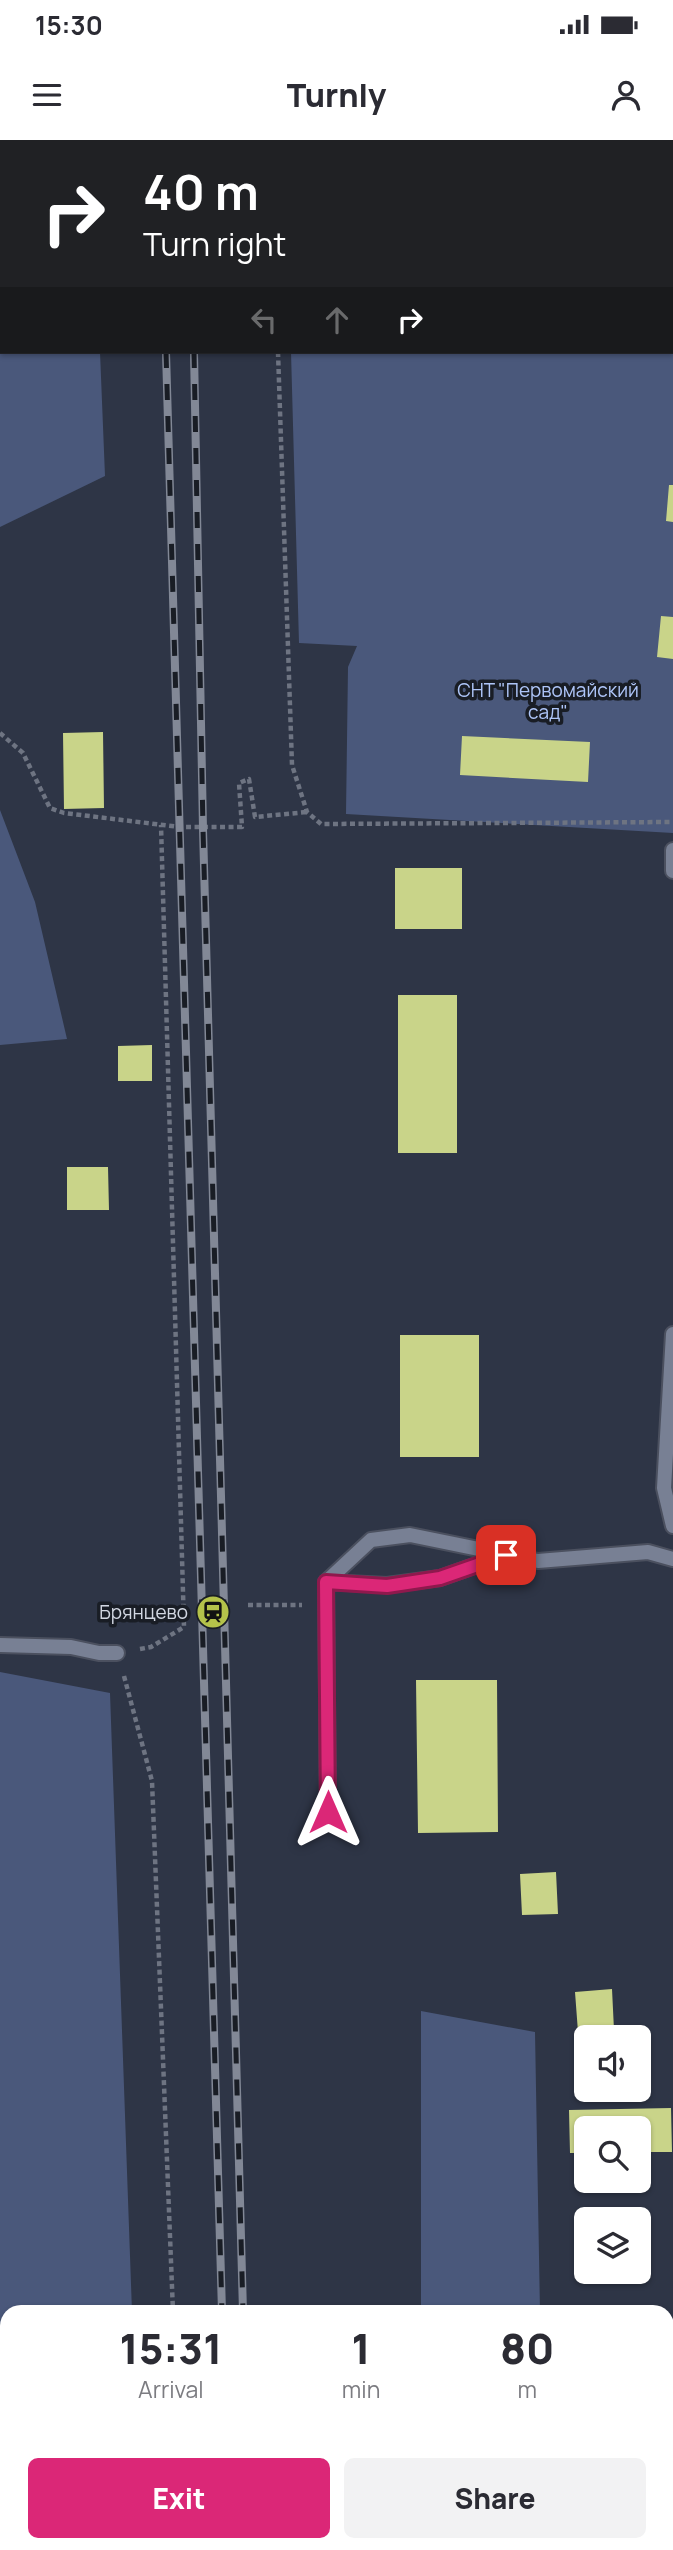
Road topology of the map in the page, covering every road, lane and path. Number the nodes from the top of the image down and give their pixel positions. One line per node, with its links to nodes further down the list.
1 (278, 354): 3 (path)
2 (0, 733): 5 (path)
3 (307, 812): 4 (path); 5 (path)
4 (673, 822)
5 (161, 825): 15 (path)
6 (673, 850): 7 (street)
7 (673, 871)
8 (673, 1334): 9 (street)
9 (673, 1526)
10 (506, 1555): 11 (street); 12 (street); 12 (street)
11 (673, 1559)
12 (326, 1582): 13 (path); 16 (street)
13 (248, 1605)
14 (0, 1645): 15 (street)
15 (117, 1653): 17 (path)
16 (328, 1812)
17 (173, 2305)

